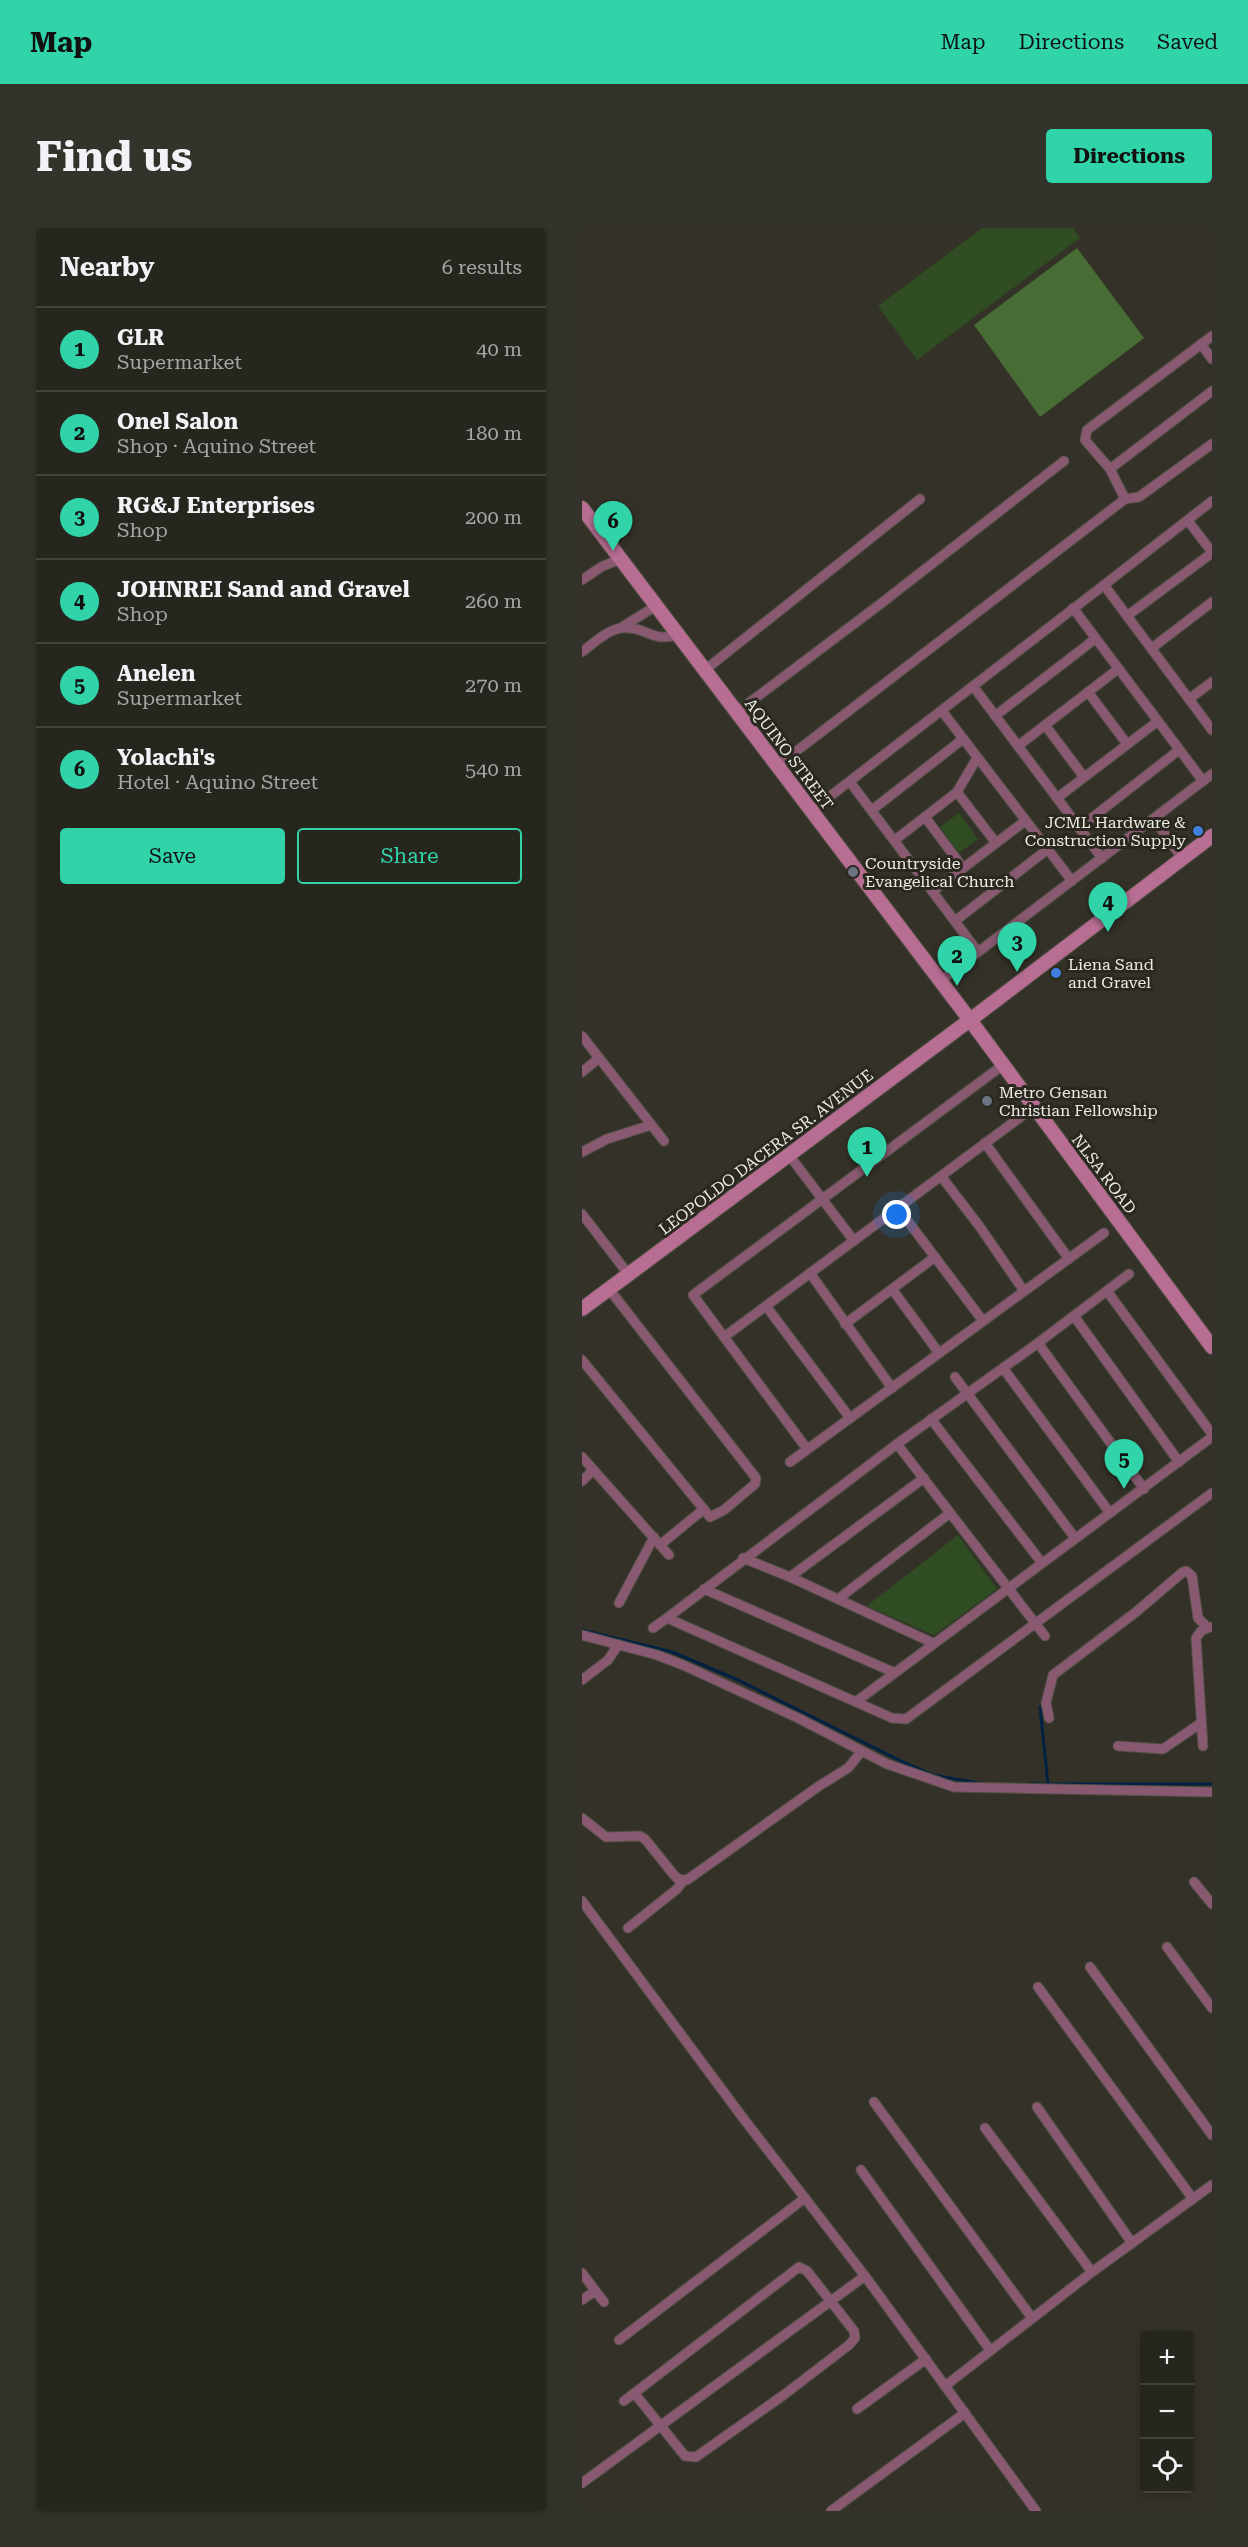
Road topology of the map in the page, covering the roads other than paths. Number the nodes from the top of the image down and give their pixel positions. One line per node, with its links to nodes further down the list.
1 (1212, 336): 2 (street)
2 (1201, 344): 3 (street); 7 (street)
3 (1212, 359)
4 (1212, 391): 7 (street)
5 (1212, 444): 9 (street)
6 (1064, 461): 33 (street)
7 (1110, 469): 9 (street)
8 (920, 499): 27 (street)
9 (1125, 499): 43 (street)
10 (1212, 501): 12 (street)
11 (582, 508): 14 (main road, AQUINO STREET)
12 (1188, 521): 13 (street); 16 (street)
13 (1212, 552): 20 (street)
14 (620, 559): 15 (street); 18 (main road, AQUINO STREET)
15 (582, 580)
16 (1104, 585): 19 (street); 20 (street)
17 (1212, 602): 24 (street)
18 (656, 606): 21 (street); 22 (main road, AQUINO STREET)
19 (1073, 608): 23 (street); 29 (street)
20 (1127, 616): 24 (street)
21 (620, 628): 22 (street); 25 (street)
22 (678, 635): 27 (main road, AQUINO STREET)
23 (1095, 639): 26 (street); 34 (street)
24 (1152, 648): 31 (street)
25 (582, 652)
26 (1118, 669): 30 (street); 35 (street)
27 (705, 670): 33 (main road, AQUINO STREET)
28 (1212, 682): 31 (street)
29 (973, 686): 32 (street); 34 (street)
30 (1088, 692): 36 (street); 39 (street)
31 (1189, 699): 37 (street)
32 (942, 711): 38 (street); 47 (street)
33 (736, 712): 43 (main road, AQUINO STREET)
34 (994, 716): 40 (street)
35 (1158, 721): 39 (street); 41 (street)
36 (1045, 725): 40 (street); 45 (street)
37 (1212, 730)
38 (963, 739): 42 (street); 50 (street)
39 (1127, 744): 45 (street)
40 (1018, 746): 49 (street)
41 (1179, 750): 46 (street); 55 (street)
42 (977, 758): 48 (street); 54 (street)
43 (777, 766): 51 (main road, AQUINO STREET)
44 (1212, 774): 46 (street)
45 (1084, 777): 49 (street)
46 (1203, 781): 53 (street)
47 (850, 782): 50 (street); 51 (street)
48 (957, 792): 52 (street); 58 (street)
49 (1057, 798): 55 (street)
50 (872, 810): 57 (street)
51 (811, 811): 67 (main road, AQUINO STREET)
52 (925, 818): 57 (street); 62 (street)
53 (1154, 819): 60 (street); 61 (street)
54 (1025, 821): 58 (street); 59 (street)
55 (1079, 828): 60 (street)
56 (1212, 836): 61 (main road, LEOPOLDO DACERA SR. AVENUE)
57 (895, 840): 64 (street)
58 (996, 843): 62 (street)
59 (1048, 849): 63 (street); 65 (street)
60 (1102, 858): 63 (street)
61 (1182, 858): 68 (main road, LEOPOLDO DACERA SR. AVENUE)
62 (963, 868): 64 (street)
63 (1072, 881): 66 (street)
64 (933, 891): 65 (street)
65 (955, 921): 66 (street)
66 (978, 952): 67 (street)
67 (940, 981): 68 (main road, AQUINO STREET)
68 (970, 1020): 71 (main road, NLSA ROAD); 78 (main road, LEOPOLDO DACERA SR. AVENUE)
69 (582, 1036): 70 (street)
70 (599, 1058): 72 (street); 74 (street)
71 (1003, 1065): 73 (main road, NLSA ROAD); 80 (street)
72 (582, 1072)
73 (1034, 1107): 76 (street); 101 (main road, NLSA ROAD)
74 (651, 1125): 75 (street); 77 (street)
75 (664, 1141)
76 (985, 1143): 79 (street); 86 (street)
77 (582, 1152)
78 (789, 1155): 80 (street); 89 (main road, LEOPOLDO DACERA SR. AVENUE)
79 (941, 1176): 81 (street); 92 (street)
80 (822, 1199): 84 (street); 99 (street)
81 (898, 1208): 84 (street); 85 (street)
82 (582, 1214): 89 (street)
83 (1104, 1233): 86 (street)
84 (854, 1240): 87 (street)
85 (935, 1257): 91 (street); 97 (street)
86 (1068, 1259): 92 (street)
87 (810, 1273): 94 (street); 98 (street)
88 (1129, 1274): 93 (street)
89 (628, 1275): 90 (main road, LEOPOLDO DACERA SR. AVENUE)
90 (609, 1289): 95 (main road, LEOPOLDO DACERA SR. AVENUE); 121 (street)
91 (892, 1289): 98 (street); 102 (street)
92 (1024, 1291): 97 (street)
93 (1107, 1292): 96 (street); 110 (street)
94 (766, 1306): 99 (street); 108 (street)
95 (582, 1310)
96 (1074, 1316): 100 (street); 115 (street)
97 (983, 1322): 102 (street)
98 (845, 1324): 106 (street)
99 (724, 1337): 112 (street)
100 (1038, 1343): 104 (street); 119 (street)
101 (1212, 1347)
102 (939, 1353): 106 (street)
103 (582, 1360): 121 (street)
104 (1003, 1368): 107 (street); 123 (street)
105 (955, 1377): 107 (street)
106 (892, 1388): 108 (street)
107 (966, 1393): 109 (street); 124 (street)
108 (850, 1418): 112 (street)
109 (931, 1419): 111 (street); 128 (street)
110 (1212, 1436): 115 (street)
111 (897, 1443): 117 (street); 127 (street)
112 (807, 1449): 114 (street)
113 (582, 1457): 116 (street)
114 (790, 1462)
115 (1179, 1462): 119 (street)
116 (593, 1470): 118 (street); 125 (street)
117 (924, 1478): 122 (street); 129 (street)
118 (582, 1481)
119 (1144, 1489): 123 (street)
120 (1212, 1493): 135 (street)
121 (704, 1509): 125 (street)
122 (950, 1513): 130 (street); 132 (street)
123 (1110, 1513): 124 (street)
124 (1075, 1538): 128 (street)
125 (657, 1541): 126 (street); 133 (street)
126 (669, 1555)
127 (743, 1558): 129 (street); 131 (street)
128 (1042, 1563): 130 (street)
129 (790, 1577): 132 (street)
130 (1008, 1588): 135 (street); 140 (street)
131 (704, 1589): 134 (street); 142 (street)
132 (838, 1599): 140 (street)
133 (619, 1603)
134 (667, 1618): 137 (street); 144 (street)
135 (1035, 1623): 139 (street); 144 (street)
136 (1209, 1627): 145 (street); 146 (street)
137 (653, 1628)
138 (582, 1635): 141 (street)
139 (1045, 1636)
140 (933, 1643): 142 (street)
141 (618, 1645): 143 (street); 149 (street)
142 (893, 1672): 144 (street)
143 (582, 1680)
144 (857, 1701)
145 (1049, 1718)
146 (1201, 1723): 147 (street); 148 (street)
147 (1118, 1746)
148 (1203, 1746)
149 (862, 1751): 150 (street); 152 (street)
150 (1212, 1792)
151 (582, 1818): 152 (street)
152 (683, 1881): 156 (street)
153 (1194, 1882): 155 (street)
154 (582, 1900): 167 (street)
155 (1212, 1904)
156 (628, 1928)
157 (1167, 1947): 160 (street)
158 (1090, 1967): 164 (street)
159 (1038, 1988): 168 (street)
160 (1212, 2008)
161 (874, 2102): 177 (street)
162 (1037, 2107): 169 (street)
163 (985, 2128): 170 (street)
164 (1212, 2135)
165 (861, 2170): 179 (street)
166 (1212, 2185): 168 (street)
167 (805, 2198): 172 (street); 178 (street)
168 (1193, 2199): 169 (street)
169 (1132, 2243): 170 (street)
170 (1092, 2272): 177 (street)
171 (582, 2273): 173 (street)
172 (865, 2276): 175 (street); 180 (street)
173 (595, 2291): 174 (street); 176 (street)
174 (582, 2301)
175 (831, 2301): 182 (street); 186 (street); 186 (street)
176 (604, 2302)
177 (1032, 2318): 179 (street)
178 (619, 2340)
179 (990, 2350): 181 (street)
180 (926, 2359): 181 (street); 184 (street)
181 (945, 2386): 185 (street)
182 (635, 2394): 183 (street); 186 (street)
183 (624, 2401)
184 (857, 2409)
185 (964, 2413): 188 (street); 189 (street)
186 (659, 2425): 187 (street)
187 (582, 2483)
188 (831, 2511)
189 (1036, 2511)

